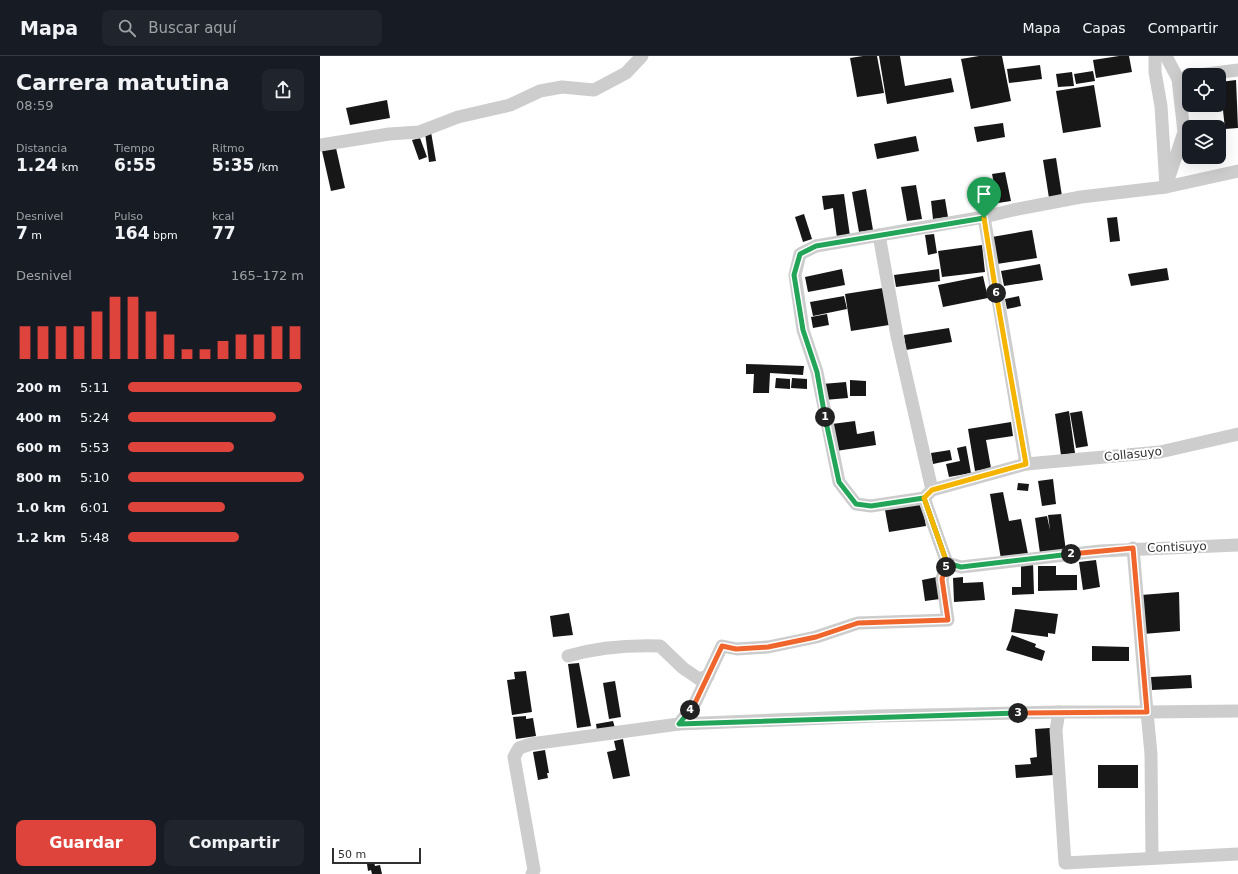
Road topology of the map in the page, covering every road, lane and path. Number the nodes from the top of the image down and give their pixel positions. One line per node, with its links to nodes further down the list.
1 (642, 56): 8 (street)
2 (1155, 56): 10 (street)
3 (1168, 58): 6 (street)
4 (1238, 70): 5 (street)
5 (1226, 72)
6 (1182, 76)
7 (1184, 112): 10 (street)
8 (320, 145)
9 (1238, 171): 10 (street, Collasuyo)
10 (1166, 187): 11 (street, Collasuyo)
11 (984, 218): 12 (street, Collasuyo); 14 (street)
12 (879, 235): 15 (street); 15 (street, Collasuyo)
13 (1238, 434): 14 (street, Collasuyo)
14 (1026, 464): 15 (street, Collasuyo)
15 (928, 494): 18 (street)
16 (1238, 544): 17 (street, Contisuyo)
17 (1133, 548): 18 (street, Contisuyo); 23 (street)
18 (947, 563): 20 (street)
19 (568, 656): 20 (street)
20 (708, 676): 24 (street)
21 (1238, 711): 23 (street)
22 (1059, 712): 23 (street); 24 (street); 26 (street)
23 (1147, 712): 26 (street)
24 (679, 724): 27 (street)
25 (1238, 854): 26 (street)
26 (1152, 858)
27 (534, 873)

